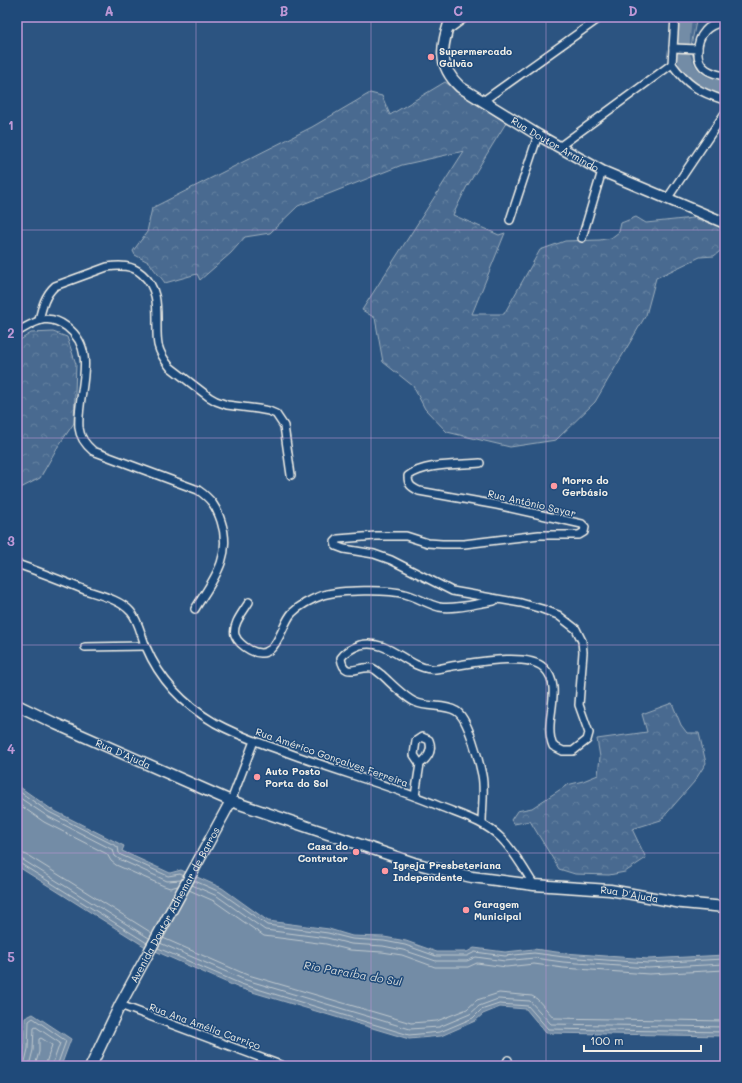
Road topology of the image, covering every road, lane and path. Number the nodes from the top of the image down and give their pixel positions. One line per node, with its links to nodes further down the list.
1 (451, 17): 6 (main road, Rua Doutor Armindo)
2 (466, 17): 6 (street)
3 (601, 17): 11 (street)
4 (675, 17): 7 (street)
5 (725, 21): 8 (street)
6 (447, 31): 11 (main road, Rua Doutor Armindo)
7 (675, 48): 8 (street); 9 (street)
8 (696, 49): 10 (street)
9 (672, 64): 12 (street); 15 (street)
10 (725, 76)
11 (484, 101): 14 (main road, Rua Doutor Armindo)
12 (725, 101)
13 (725, 113): 17 (street)
14 (538, 135): 15 (main road, Rua Doutor Armindo); 18 (street)
15 (559, 148): 16 (main road, Rua Doutor Armindo)
16 (602, 171): 17 (main road, Rua Doutor Armindo); 20 (street)
17 (667, 199): 19 (main road, Rua Doutor Armindo)
18 (510, 220)
19 (725, 223)
20 (582, 238)
21 (39, 320): 22 (street); 24 (street); 28 (street)
22 (17, 332)
23 (480, 464): 26 (street, Rua Antônio Sayar)
24 (291, 475)
25 (17, 564): 29 (street, Rua Américo Gonçalves Ferreira)
26 (500, 600): 27 (street); 36 (street)
27 (249, 602)
28 (195, 609)
29 (145, 646): 30 (street); 32 (street, Rua Américo Gonçalves Ferreira)
30 (85, 647)
31 (17, 705): 35 (main road, Rua D'Ajuda)
32 (254, 741): 34 (street, Rua Américo Gonçalves Ferreira); 35 (street, Avenida Doutor Adhemar de Barros)
33 (420, 764): 34 (street)
34 (415, 796): 36 (street, Rua Américo Gonçalves Ferreira)
35 (231, 801): 37 (main road, Rua D'Ajuda); 39 (main road, Avenida Doutor Adhemar de Barros)
36 (482, 823): 37 (street, Rua Américo Gonçalves Ferreira)
37 (534, 884): 38 (main road, Rua D'Ajuda)
38 (725, 907)
39 (120, 1005): 40 (main road, Avenida Doutor Adhemar de Barros); 41 (street, Rua Ana Amélia Carriço)
40 (91, 1066)
41 (281, 1066)

